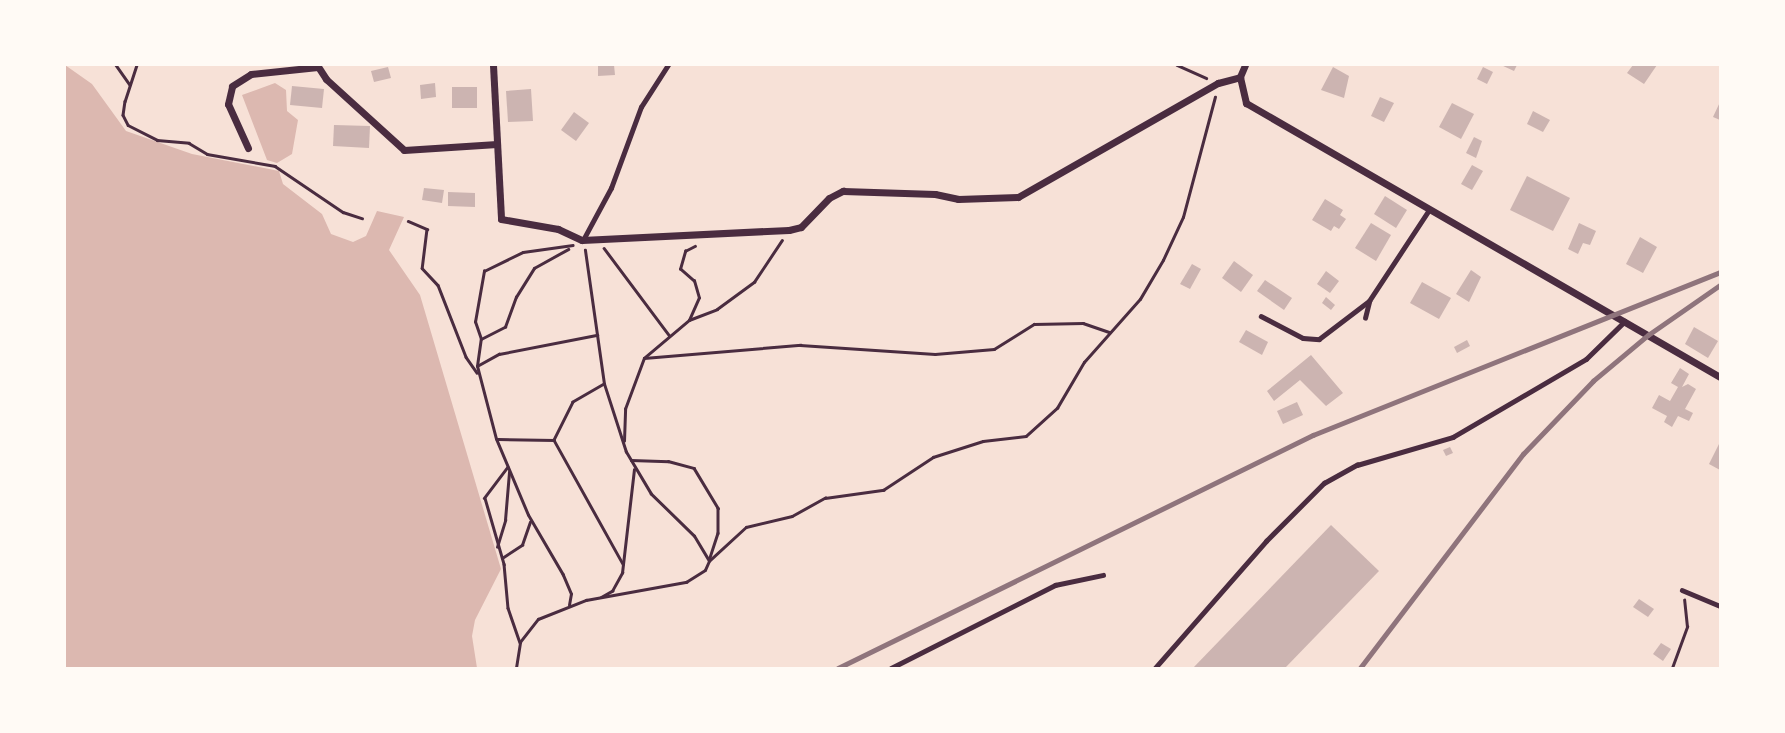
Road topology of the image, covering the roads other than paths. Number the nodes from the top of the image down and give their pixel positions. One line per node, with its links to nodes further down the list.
1 (494, 65): 6 (street)
2 (667, 65): 9 (lane)
3 (1245, 65): 5 (street)
4 (318, 66): 6 (street); 7 (street)
5 (1240, 77): 8 (street); 9 (street)
6 (497, 144): 9 (street)
7 (248, 148)
8 (1429, 210): 10 (lane); 13 (street)
9 (582, 240)
10 (1369, 301): 11 (lane); 12 (lane)
11 (1261, 316)
12 (1365, 318)
13 (1625, 321): 14 (street); 19 (lane)
14 (1720, 377)
15 (1103, 575): 18 (lane)
16 (1682, 590): 17 (lane)
17 (1720, 606)
18 (891, 668)
19 (1155, 668)

